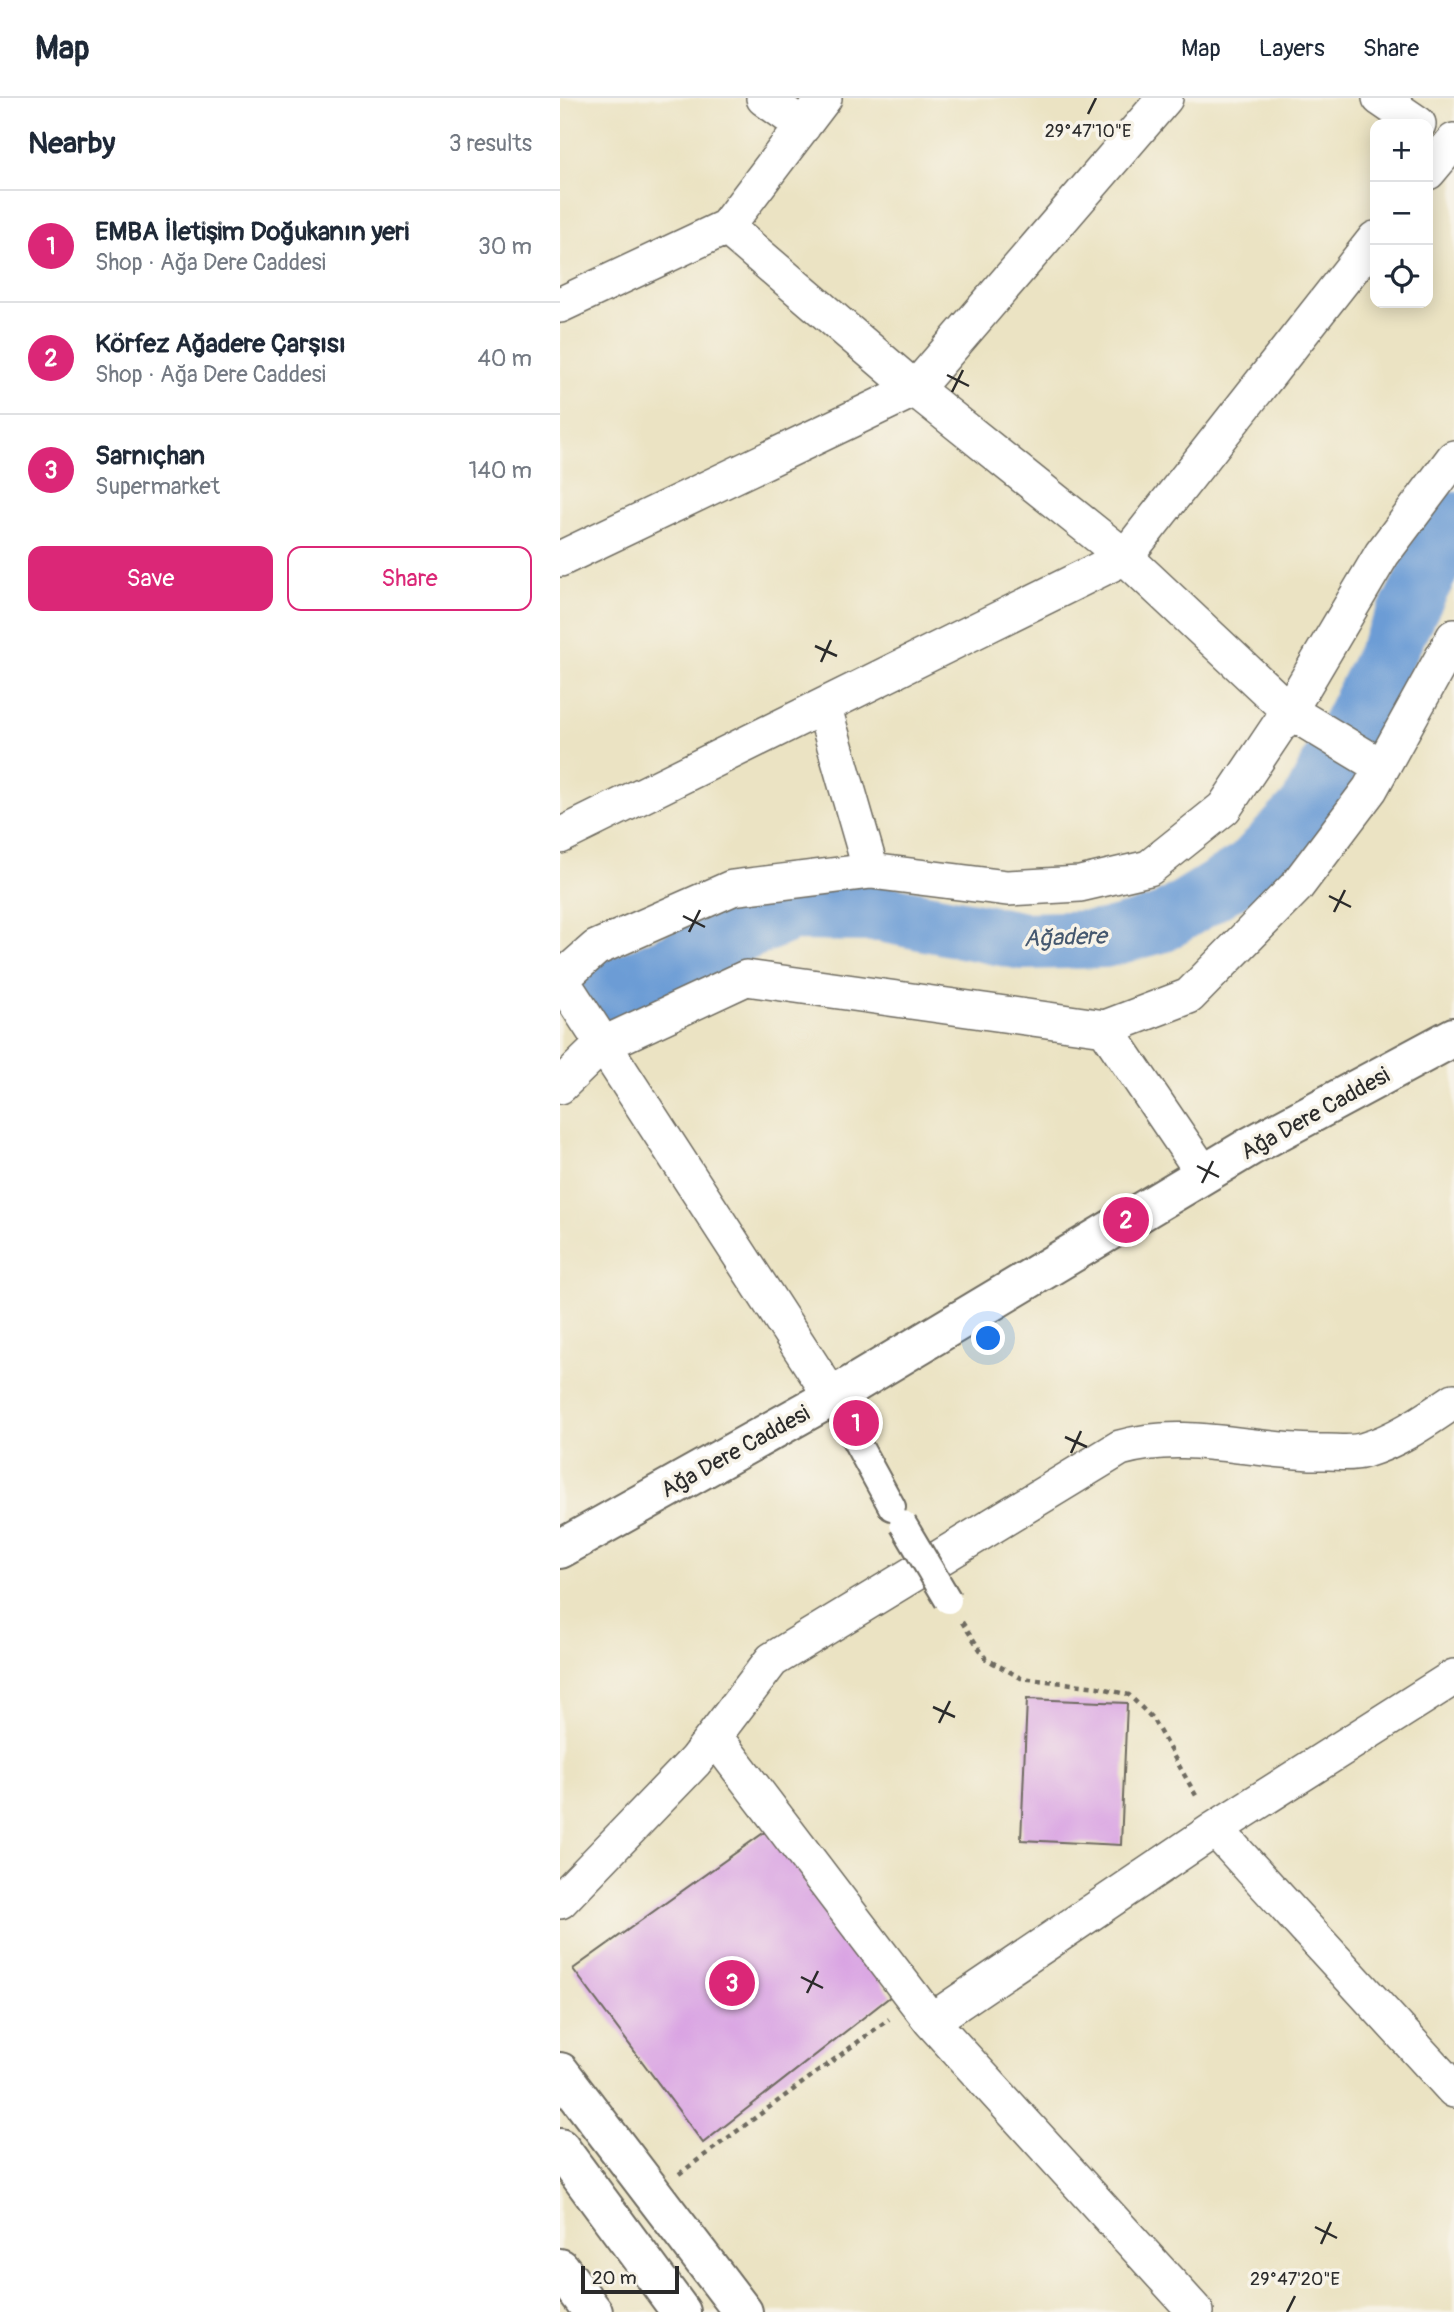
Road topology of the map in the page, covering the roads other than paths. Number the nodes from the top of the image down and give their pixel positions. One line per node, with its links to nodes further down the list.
1 (764, 98): 6 (street)
2 (824, 98): 6 (street)
3 (1165, 98): 10 (street)
4 (1380, 98): 5 (street)
5 (1411, 119)
6 (803, 126): 7 (street)
7 (726, 227): 9 (street); 10 (street)
8 (1370, 245): 12 (street)
9 (560, 305)
10 (915, 388): 12 (street); 13 (street)
11 (1454, 458): 16 (street)
12 (1125, 557): 15 (street); 16 (street)
13 (560, 559)
14 (1454, 637): 17 (street)
15 (824, 708): 18 (street); 19 (street)
16 (1290, 712): 17 (street); 19 (street)
17 (1380, 767): 21 (street)
18 (560, 836)
19 (871, 871): 20 (street)
20 (560, 979): 23 (street)
21 (1105, 1028): 23 (street); 25 (street)
22 (1454, 1037): 25 (main road, Ağa Dere Caddesi)
23 (601, 1045): 24 (street); 26 (street)
24 (560, 1086)
25 (1204, 1174): 26 (main road, Ağa Dere Caddesi)
26 (832, 1397): 28 (main road, Ağa Dere Caddesi); 29 (street, bridge)
27 (1454, 1401): 31 (street)
28 (567, 1536)
29 (948, 1600)
30 (1454, 1677): 32 (street)
31 (714, 1736): 33 (street); 34 (street)
32 (1216, 1829): 34 (street); 36 (street)
33 (560, 1900)
34 (923, 2010): 42 (street)
35 (560, 2072): 41 (main road)
36 (1454, 2090)
37 (560, 2148): 40 (main road)
38 (560, 2268): 39 (main road)
39 (593, 2312)
40 (681, 2312)
41 (743, 2312)
42 (1196, 2312)

